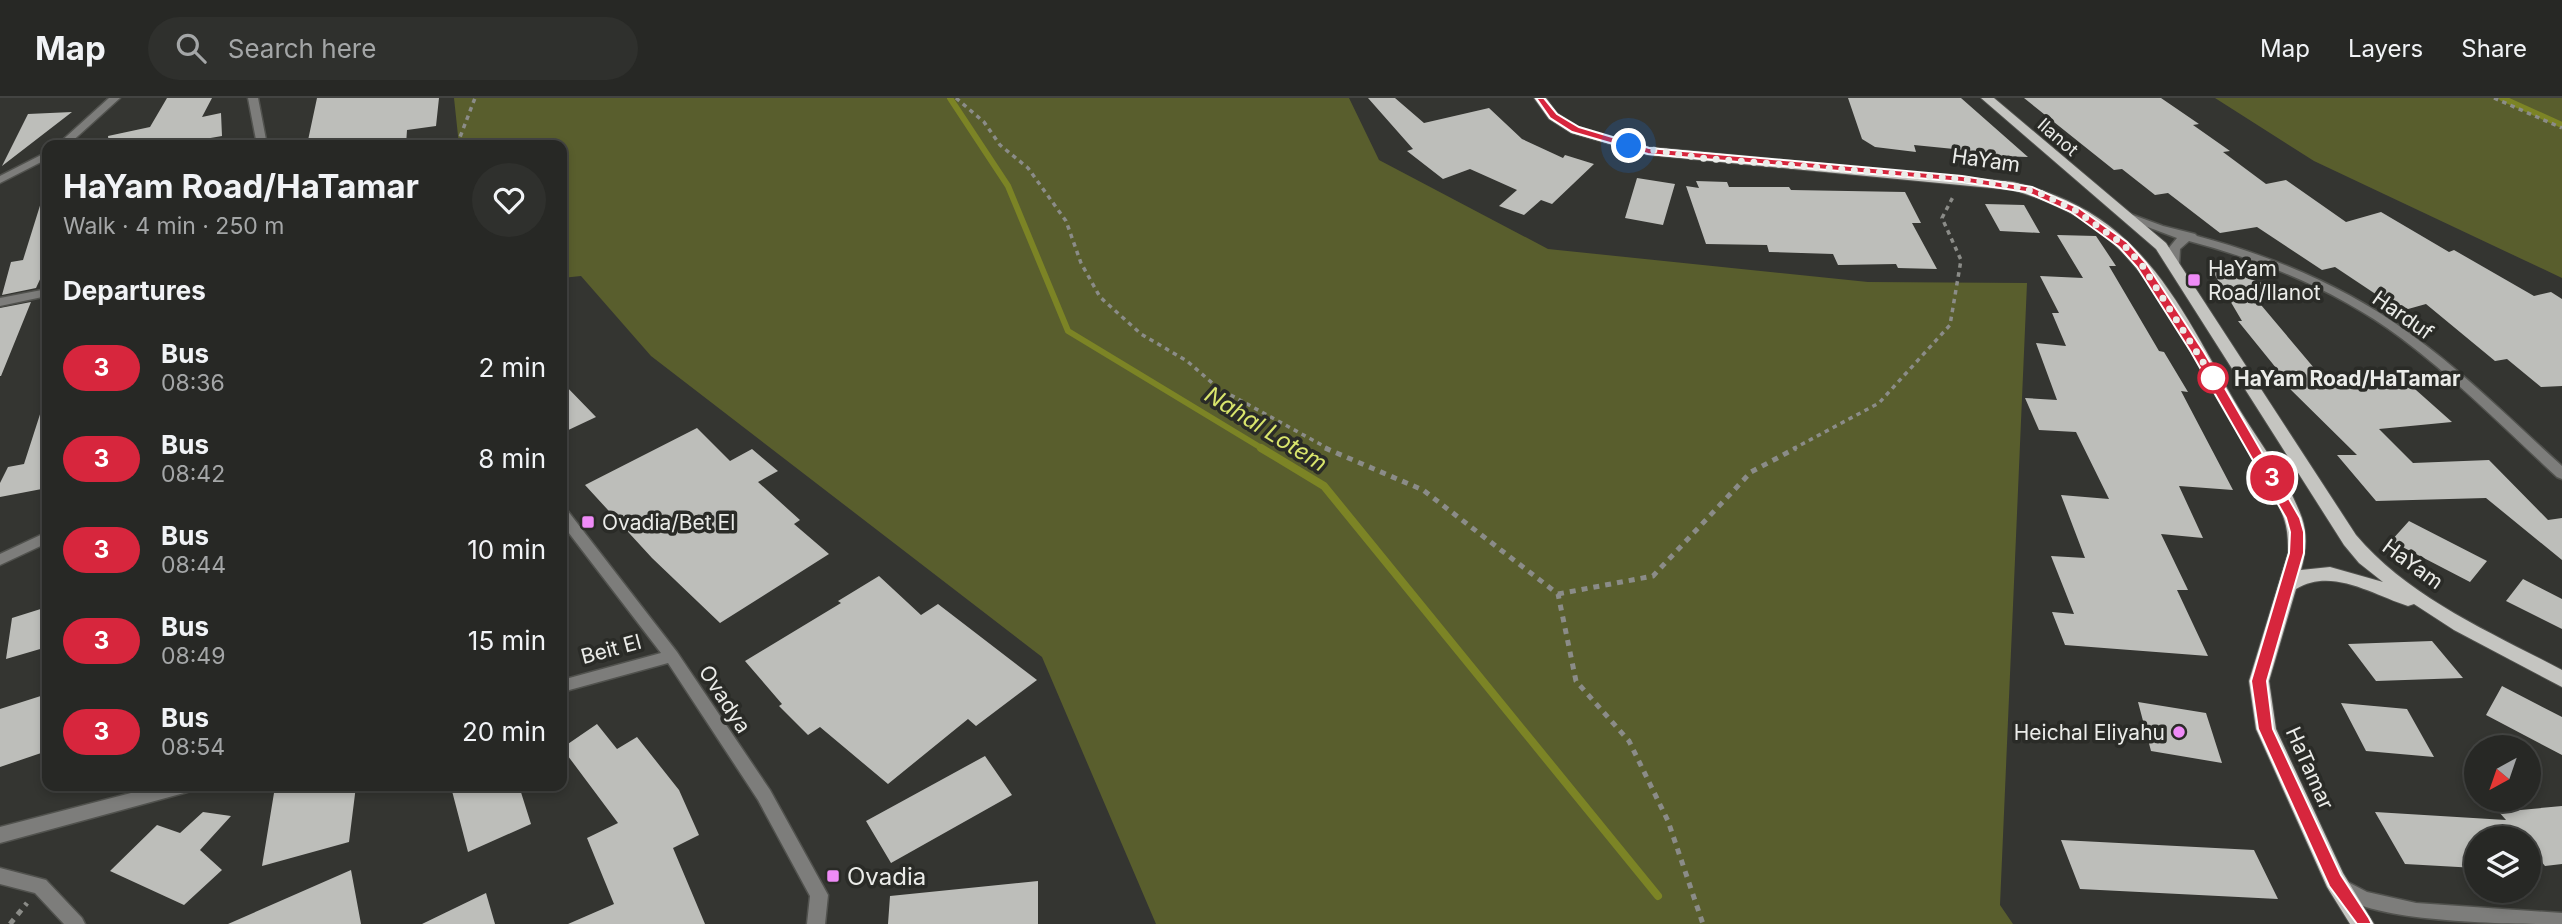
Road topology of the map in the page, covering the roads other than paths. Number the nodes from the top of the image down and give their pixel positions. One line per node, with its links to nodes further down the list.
1 (115, 98): 5 (street)
2 (253, 98): 6 (street)
3 (1540, 98): 10 (main road, HaYam)
4 (1987, 98): 9 (main road, Ilanot)
5 (68, 140)
6 (261, 140)
7 (42, 158): 8 (street)
8 (0, 180)
9 (2067, 183): 10 (main road); 11 (main road, HaYam)
10 (2013, 186): 17 (main road, HaYam)
11 (2123, 214): 12 (street, Harduf); 13 (main road, HaYam)
12 (2193, 236): 13 (street); 16 (street, Harduf)
13 (2175, 264): 22 (main road, HaYam)
14 (42, 294): 15 (street)
15 (0, 302)
16 (2562, 474)
17 (2286, 501): 21 (main road, HaTamar)
18 (567, 520): 23 (street, Ovadya)
19 (42, 539): 20 (street)
20 (0, 560)
21 (2287, 585): 22 (main road); 29 (main road, HaTamar)
22 (2462, 625): 24 (main road, HaYam)
23 (672, 656): 25 (street, Beit El); 32 (street, Ovadya)
24 (2562, 679)
25 (567, 684)
26 (165, 791): 27 (street)
27 (0, 835)
28 (0, 876): 31 (street)
29 (2335, 880): 30 (street); 33 (main road, HaTamar)
30 (2562, 921)
31 (76, 924)
32 (816, 924)
33 (2363, 924)

